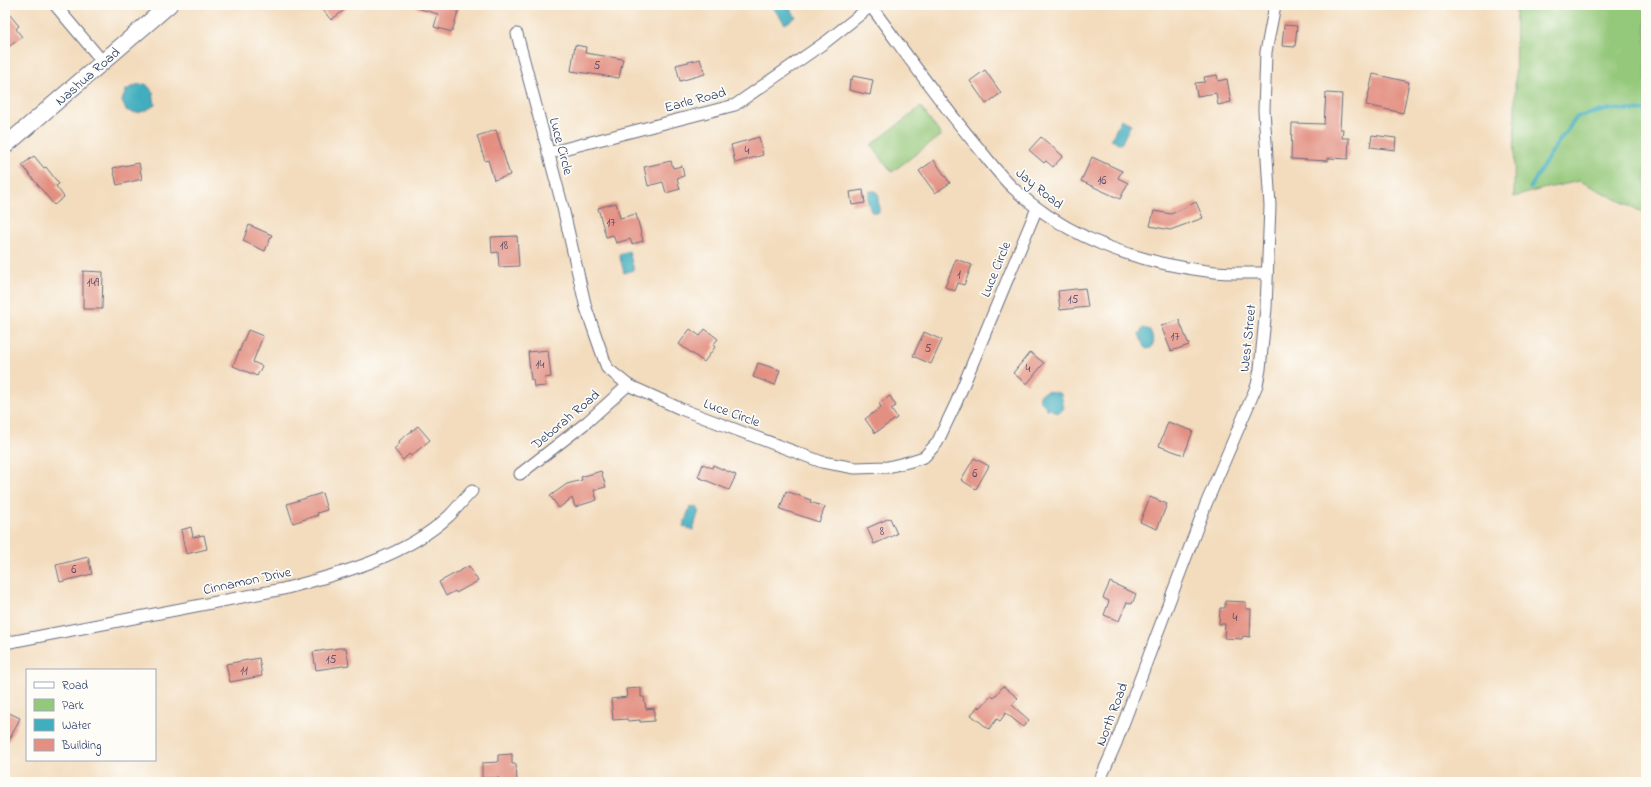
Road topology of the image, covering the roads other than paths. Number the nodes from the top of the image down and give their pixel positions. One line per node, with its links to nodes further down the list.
1 (55, 5): 6 (street)
2 (169, 5): 6 (main road, Nashua Road)
3 (1276, 5): 10 (street, West Street)
4 (870, 6): 8 (street, Earle Road); 9 (street, Jay Road)
5 (517, 34): 8 (street, Luce Circle)
6 (103, 62): 7 (main road, Nashua Road)
7 (5, 146)
8 (548, 153): 11 (street, Luce Circle)
9 (1037, 208): 10 (street, Jay Road); 11 (street, Luce Circle)
10 (1267, 273): 15 (street, West Street)
11 (628, 385): 12 (street, Deborah Road)
12 (520, 474)
13 (472, 491): 14 (street, Cinnamon Drive)
14 (5, 643)
15 (1150, 656): 16 (street, North Road)
16 (1100, 782)

